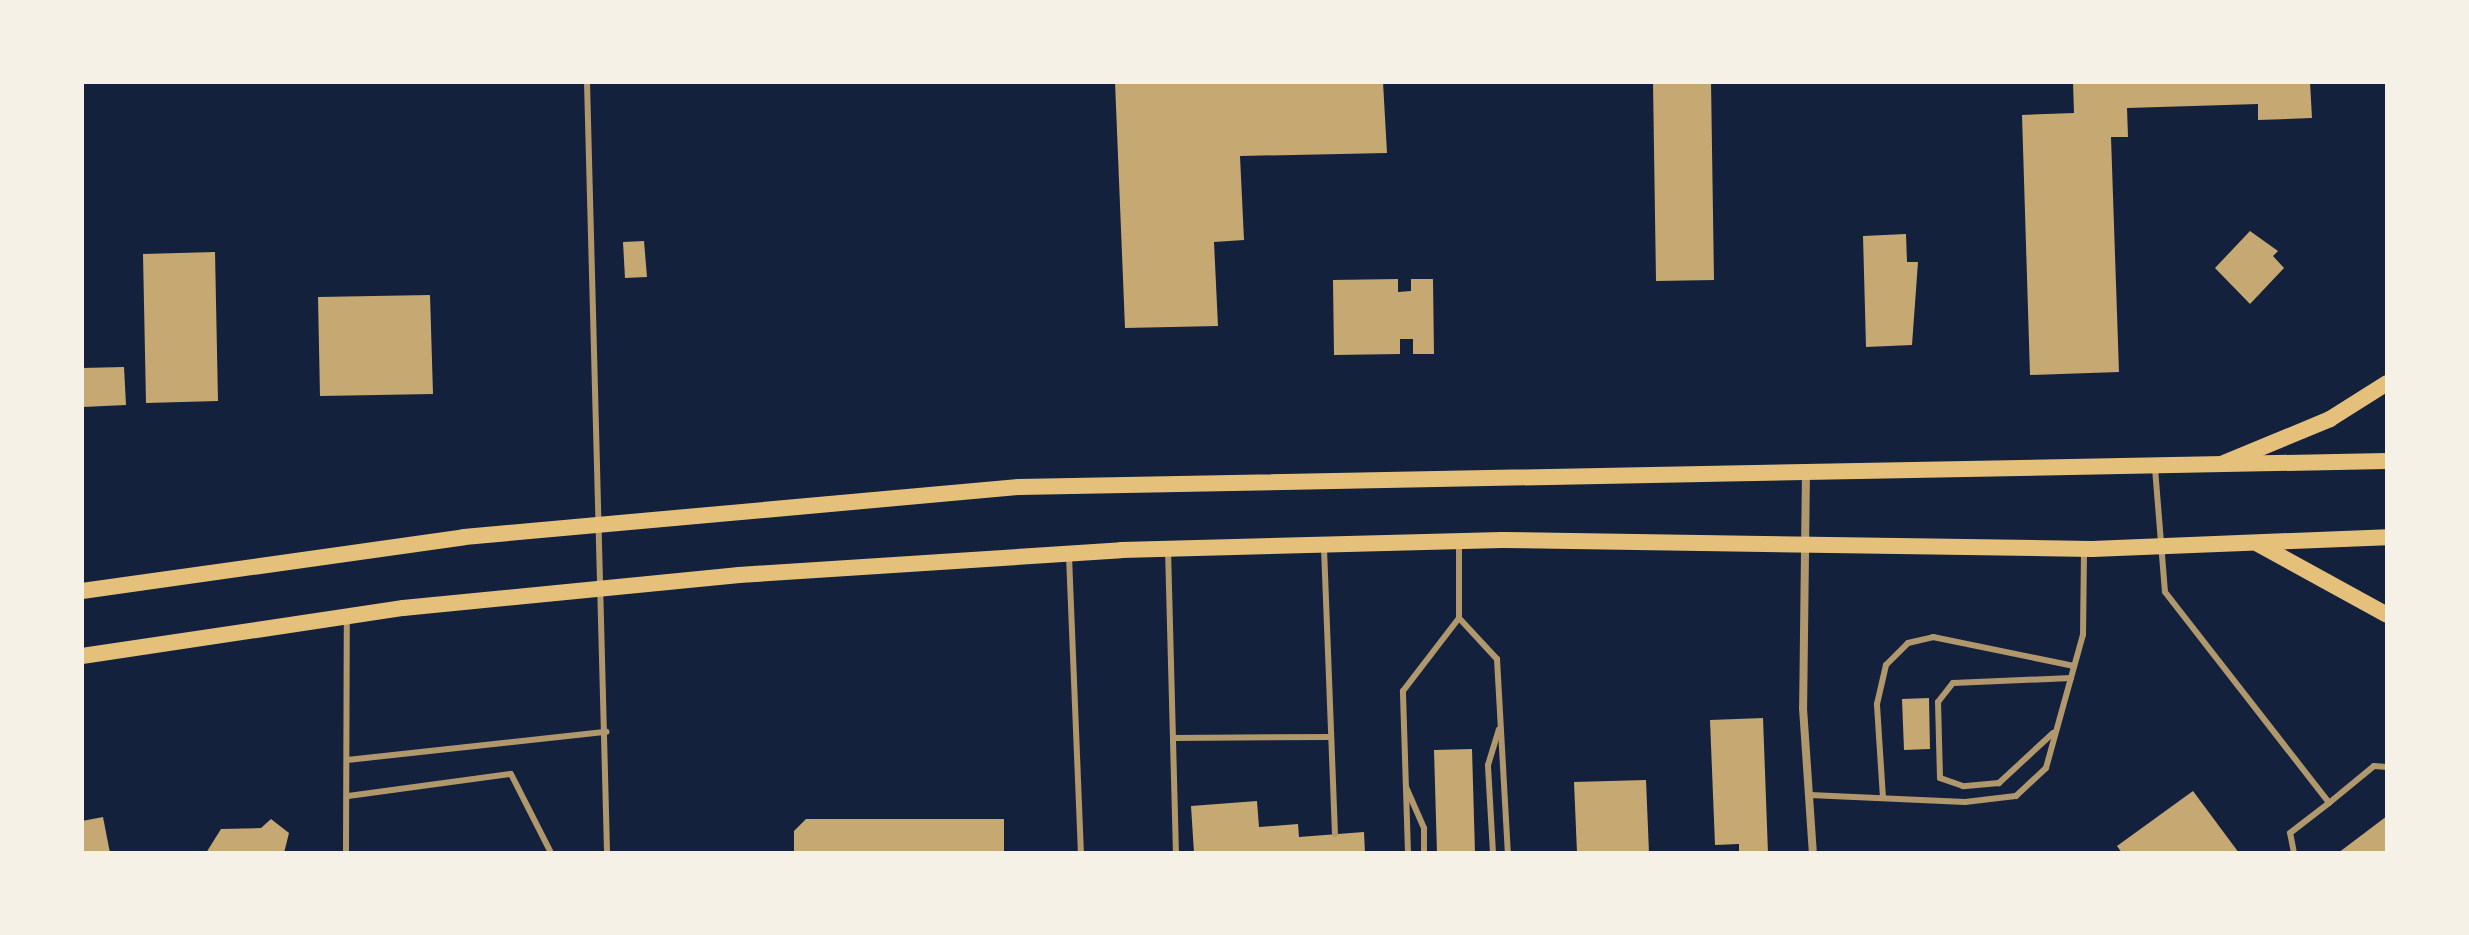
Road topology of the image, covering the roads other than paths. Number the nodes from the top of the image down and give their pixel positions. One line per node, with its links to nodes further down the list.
1 (587, 82): 7 (lane)
2 (2387, 383): 5 (main road)
3 (2387, 461): 5 (main road)
4 (2155, 468): 5 (main road); 6 (main road); 13 (lane)
5 (2211, 468)
6 (1806, 471): 7 (main road); 12 (street)
7 (598, 524): 17 (lane); 18 (main road)
8 (2387, 537): 10 (main road)
9 (1459, 541): 11 (main road); 12 (main road); 21 (lane)
10 (2257, 543): 13 (main road); 19 (main road)
11 (1324, 544): 14 (main road); 28 (lane)
12 (1804, 547): 15 (main road); 33 (street)
13 (2156, 547): 15 (main road); 36 (lane)
14 (1168, 549): 16 (main road); 29 (lane)
15 (2084, 549): 23 (lane)
16 (1068, 553): 17 (main road); 41 (lane)
17 (600, 588): 20 (main road); 27 (lane)
18 (82, 591)
19 (2387, 615)
20 (347, 616): 22 (main road); 30 (lane)
21 (1459, 618): 25 (lane); 32 (lane)
22 (82, 656)
23 (2074, 666): 24 (lane); 35 (lane)
24 (2071, 678): 26 (lane); 26 (lane)
25 (1500, 725): 45 (lane); 46 (lane)
26 (2056, 731): 35 (lane)
27 (606, 732): 30 (lane); 40 (lane)
28 (1331, 737): 29 (lane); 37 (lane)
29 (1173, 738): 42 (lane)
30 (347, 760): 34 (lane)
31 (2387, 767): 36 (lane)
32 (1404, 783): 43 (lane); 44 (lane)
33 (1810, 795): 35 (lane); 47 (street)
34 (348, 796): 38 (lane); 39 (lane)
35 (1883, 798)
36 (2329, 803): 48 (lane)
37 (1335, 834)
38 (346, 853)
39 (551, 853)
40 (607, 853)
41 (1081, 853)
42 (1176, 853)
43 (1408, 853)
44 (1424, 853)
45 (1493, 853)
46 (1508, 853)
47 (1813, 853)
48 (2294, 853)

